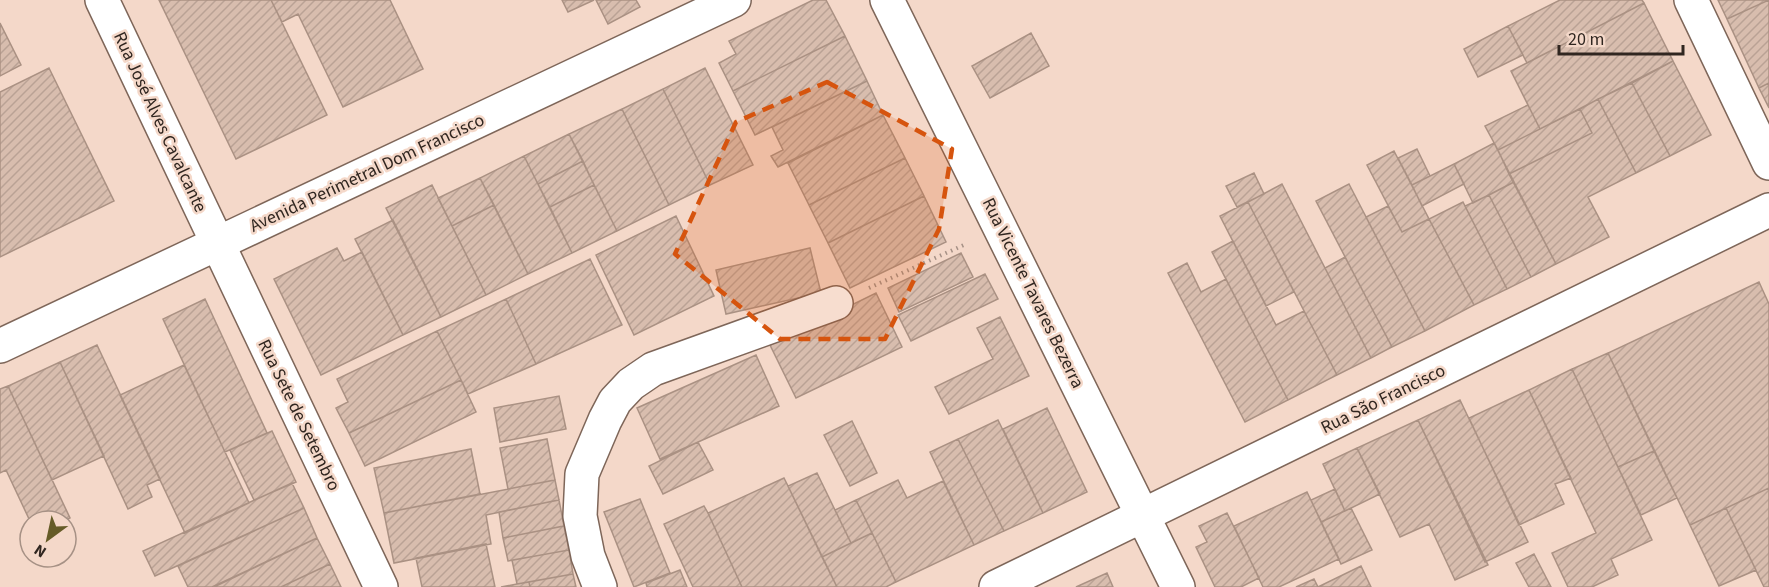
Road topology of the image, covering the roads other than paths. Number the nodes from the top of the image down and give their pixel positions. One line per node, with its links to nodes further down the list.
1 (102, 0): 7 (street, Rua José Alves Cavalcante)
2 (734, 0): 7 (street, Avenida Perimetral Dom Francisco)
3 (887, 0): 10 (street, Rua Vicente Tavares Bezerra)
4 (1691, 0): 5 (street)
5 (1769, 163)
6 (1769, 210): 10 (street, Rua São Francisco)
7 (217, 244): 9 (street, Avenida Perimetral Dom Francisco); 11 (street, Rua Sete de Setembro)
8 (836, 303): 12 (street)
9 (0, 346)
10 (1144, 516): 13 (street, Rua São Francisco); 14 (street, Rua Vicente Tavares Bezerra)
11 (381, 587)
12 (600, 587)
13 (996, 587)
14 (1178, 587)

